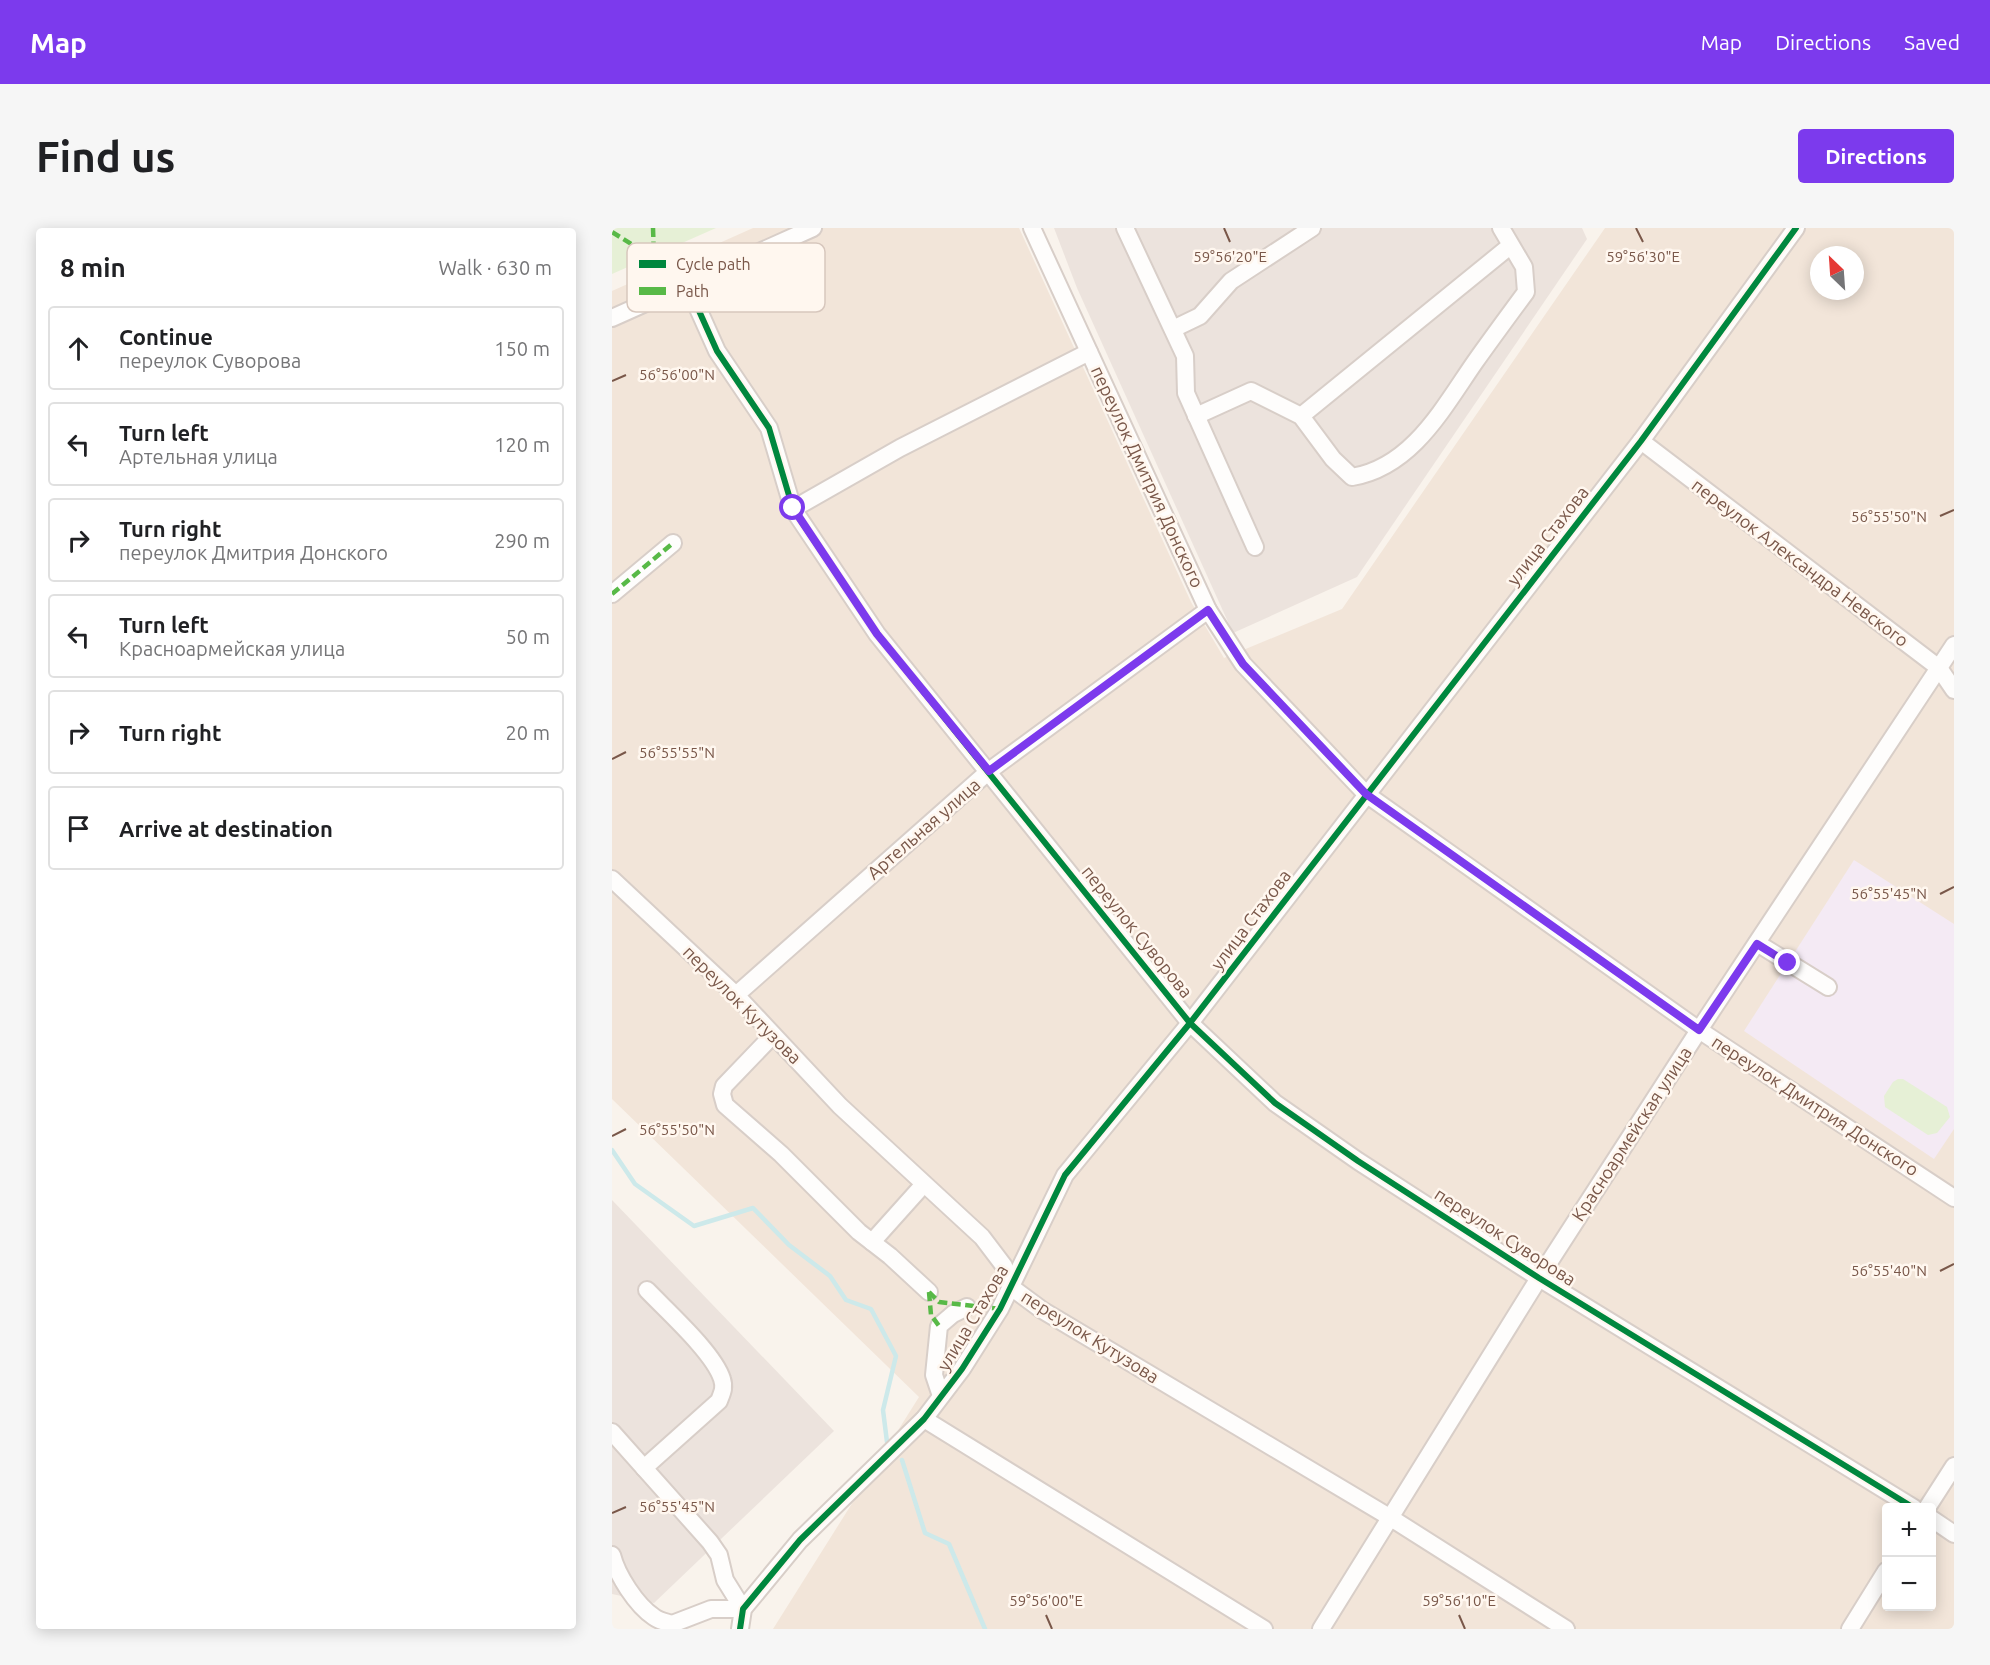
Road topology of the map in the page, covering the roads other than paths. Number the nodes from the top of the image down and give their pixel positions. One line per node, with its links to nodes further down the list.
1 (813, 228): 7 (street)
2 (1032, 228): 13 (street, переулок Дмитрия Донского)
3 (1125, 228): 12 (street)
4 (1312, 228): 12 (street)
5 (1501, 228): 8 (street)
6 (1796, 228): 16 (street, улица Стахова)
7 (779, 243)
8 (1510, 246): 15 (street); 15 (street)
9 (627, 311): 11 (street)
10 (700, 312): 17 (street, переулок Суворова)
11 (612, 318)
12 (1173, 329): 14 (street)
13 (1089, 352): 17 (street); 21 (street, переулок Дмитрия Донского)
14 (1196, 416): 15 (street); 19 (street)
15 (1301, 416)
16 (1641, 441): 23 (street, переулок Александра Невского); 26 (street, улица Стахова)
17 (793, 508): 25 (street, переулок Суворова)
18 (673, 543): 20 (street)
19 (1255, 547)
20 (612, 594)
21 (1208, 610): 25 (street, Артельная улица); 26 (street, переулок Дмитрия Донского)
22 (1954, 645): 23 (street, Красноармейская улица)
23 (1938, 668): 24 (street, переулок Александра Невского); 28 (street, Красноармейская улица)
24 (1954, 690)
25 (989, 771): 30 (street, Артельная улица); 31 (street, переулок Суворова)
26 (1366, 794): 31 (street, улица Стахова); 32 (street, переулок Дмитрия Донского)
27 (612, 879): 30 (street, переулок Кутузова)
28 (1757, 944): 29 (street); 32 (street, Красноармейская улица)
29 (1828, 987)
30 (736, 995): 33 (street, переулок Кутузова)
31 (1190, 1023): 37 (street, переулок Суворова); 38 (street, улица Стахова)
32 (1699, 1030): 35 (street, переулок Дмитрия Донского); 37 (street, Красноармейская улица)
33 (773, 1035): 34 (street, переулок Кутузова); 36 (street)
34 (924, 1184): 36 (street); 38 (street, переулок Кутузова)
35 (1954, 1198)
36 (872, 1242): 40 (street)
37 (1539, 1278): 47 (street, переулок Суворова); 49 (street, Красноармейская улица)
38 (1011, 1287): 42 (street, улица Стахова); 49 (street, переулок Кутузова)
39 (647, 1290): 46 (street)
40 (929, 1292)
41 (967, 1307): 42 (street)
42 (941, 1396): 43 (street, улица Стахова)
43 (924, 1419): 54 (street, улица Стахова); 56 (street)
44 (612, 1432): 46 (street)
45 (1954, 1466): 48 (street)
46 (644, 1468): 54 (street)
47 (1906, 1503)
48 (1930, 1503)
49 (1391, 1518): 57 (street, Красноармейская улица); 58 (street, переулок Кутузова)
50 (1936, 1522): 51 (street)
51 (1954, 1534)
52 (612, 1555): 54 (street)
53 (1882, 1579): 59 (street)
54 (743, 1609): 55 (street)
55 (740, 1629)
56 (1264, 1629)
57 (1321, 1629)
58 (1566, 1629)
59 (1850, 1629)

